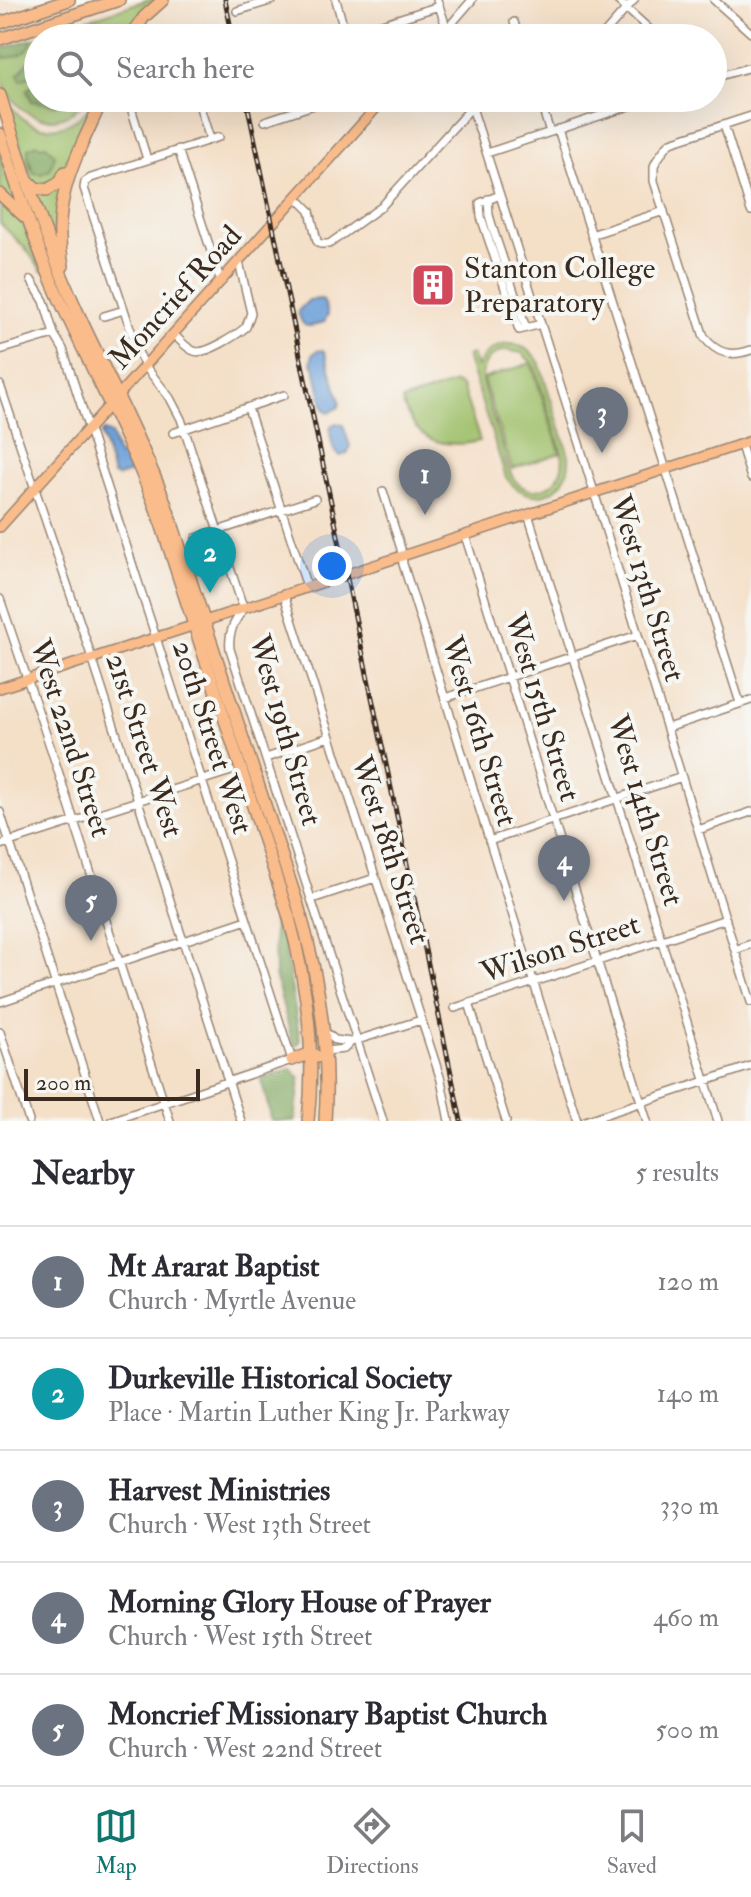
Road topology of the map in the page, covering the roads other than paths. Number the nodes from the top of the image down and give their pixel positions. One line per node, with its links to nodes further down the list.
1 (69, 0): 13 (highway)
2 (119, 0): 14 (highway)
3 (163, 0): 15 (highway)
4 (273, 0): 12 (street)
5 (336, 0): 16 (street)
6 (472, 0): 19 (street)
7 (617, 0): 11 (street)
8 (634, 0): 11 (street)
9 (714, 0): 23 (street)
10 (438, 3): 17 (street); 18 (street)
11 (626, 9): 20 (street); 21 (street)
12 (237, 11)
13 (0, 23)
14 (47, 24)
15 (139, 24)
16 (341, 24)
17 (379, 24)
18 (445, 24)
19 (455, 24)
20 (613, 24)
21 (643, 24)
22 (24, 31): 24 (highway)
23 (751, 33)
24 (0, 39)
25 (751, 67): 26 (street)
26 (727, 74)
27 (0, 95): 48 (highway)
28 (91, 112): 48 (highway)
29 (97, 112): 49 (highway)
30 (132, 112): 47 (street)
31 (201, 112): 44 (street)
32 (292, 112): 39 (street)
33 (372, 112): 53 (main road, Moncrief Road)
34 (467, 112): 53 (street)
35 (474, 112): 46 (street, West 13th Street)
36 (546, 112): 41 (street)
37 (611, 112): 41 (street)
38 (751, 116): 40 (street)
39 (265, 121)
40 (724, 125): 54 (street); 55 (street)
41 (554, 130): 46 (street); 57 (street)
42 (0, 134): 48 (highway)
43 (219, 137): 44 (street)
44 (210, 139): 45 (street)
45 (178, 149): 47 (street); 60 (street)
46 (487, 153): 52 (street, West 13th Street)
47 (147, 159): 61 (street, West 19th Street)
48 (22, 183): 51 (highway); 56 (highway)
49 (65, 187): 51 (highway); 62 (highway)
50 (0, 194): 56 (highway)
51 (31, 195): 62 (highway)
52 (500, 195): 64 (street, West 13th Street); 64 (street)
53 (296, 197): 58 (main road, Moncrief Road)
54 (664, 211): 57 (street); 68 (street)
55 (751, 211)
56 (29, 222): 72 (highway)
57 (591, 235): 78 (street)
58 (239, 262): 60 (main road, Moncrief Road); 66 (street)
59 (31, 280): 65 (street, 20th Street West)
60 (221, 282): 66 (main road, Moncrief Road)
61 (124, 310): 63 (street); 69 (street, West 19th Street)
62 (78, 312): 72 (highway)
63 (104, 316)
64 (541, 324): 82 (street, West 13th Street)
65 (54, 334): 67 (street); 74 (street, 20th Street West)
66 (174, 335): 69 (main road, Moncrief Road)
67 (0, 350)
68 (751, 350)
69 (145, 366): 72 (main road, Moncrief Road); 75 (street, West 19th Street)
70 (0, 385): 80 (street, 21st Street West)
71 (284, 395): 73 (street)
72 (114, 401): 74 (main road, Moncrief Road); 95 (highway)
73 (248, 408): 75 (street); 84 (street)
74 (89, 428): 80 (main road, Moncrief Road); 97 (street, 20th Street West)
75 (185, 429): 76 (street); 87 (street, West 19th Street)
76 (173, 433)
77 (746, 443): 78 (main road); 79 (street)
78 (666, 469): 82 (main road); 105 (street)
79 (751, 478)
80 (35, 489): 86 (main road, Moncrief Road); 99 (street, 21st Street West)
81 (383, 491): 90 (street, West 16th Street)
82 (594, 493): 85 (main road); 96 (street, West 13th Street)
83 (315, 499): 84 (street)
84 (282, 509): 87 (street); 91 (street)
85 (528, 514): 88 (main road); 98 (street, West 14th Street)
86 (0, 527)
87 (218, 530): 89 (street); 94 (street, West 19th Street)
88 (465, 535): 90 (main road); 100 (street, West 15th Street)
89 (196, 538)
90 (402, 555): 91 (main road); 103 (street, West 16th Street)
91 (307, 587): 92 (main road)
92 (284, 595): 94 (main road); 107 (street, West 18th Street)
93 (0, 599): 101 (street, West 22nd Street)
94 (244, 608): 95 (main road); 108 (street, West 19th Street)
95 (200, 623): 97 (main road); 132 (highway); 140 (highway)
96 (638, 635): 98 (street); 106 (street, West 13th Street)
97 (155, 637): 99 (main road); 111 (street, 20th Street West)
98 (573, 656): 100 (street); 112 (street, West 14th Street)
99 (92, 658): 101 (main road); 113 (street, 21st Street West)
100 (509, 677): 103 (street); 116 (street, West 15th Street)
101 (27, 679): 102 (main road); 117 (street, West 22nd Street)
102 (0, 688)
103 (445, 698): 119 (street, West 16th Street)
104 (751, 700): 105 (street)
105 (740, 703): 106 (street)
106 (667, 728): 110 (street, West 13th Street)
107 (329, 737): 108 (street); 122 (street, West 18th Street)
108 (266, 758): 123 (street, West 19th Street)
109 (231, 771): 111 (street)
110 (682, 777): 112 (street); 118 (street, West 13th Street)
111 (202, 780): 113 (street); 125 (street, 20th Street West)
112 (617, 798): 116 (street); 126 (street, West 14th Street)
113 (137, 800): 117 (street); 127 (street, 21st Street West)
114 (0, 812): 120 (street)
115 (751, 812): 118 (street)
116 (553, 819): 119 (street); 130 (street, West 15th Street)
117 (73, 821): 120 (street); 131 (street, West 22nd Street)
118 (698, 830): 124 (street, West 13th Street)
119 (489, 841): 133 (street, West 16th Street)
120 (10, 842): 121 (street); 134 (street)
121 (0, 845)
122 (375, 878): 123 (street); 139 (street, West 18th Street)
123 (312, 899): 142 (street, West 19th Street)
124 (726, 919): 126 (street, Wilson Street); 129 (street, West 13th Street)
125 (247, 920): 127 (street); 145 (street, 20th Street West)
126 (661, 940): 130 (street, Wilson Street); 148 (street, West 14th Street)
127 (183, 941): 131 (street); 149 (street, 21st Street West)
128 (751, 944): 129 (street)
129 (735, 950): 136 (street, West 13th Street)
130 (597, 960): 133 (street, Wilson Street); 151 (street, West 15th Street)
131 (119, 962): 134 (street); 152 (street, West 22nd Street)
132 (303, 973): 143 (highway); 144 (highway)
133 (533, 982): 137 (street, Wilson Street); 163 (street, West 16th Street)
134 (55, 983): 135 (street); 154 (street)
135 (0, 1002)
136 (751, 1002)
137 (469, 1003): 138 (street, Wilson Street); 162 (street)
138 (455, 1008)
139 (421, 1020): 142 (street); 161 (street, West 18th Street)
140 (325, 1031): 142 (street); 143 (highway)
141 (0, 1032): 153 (street)
142 (354, 1041): 143 (street); 160 (street, West 19th Street)
143 (326, 1051): 150 (highway)
144 (312, 1053): 145 (highway); 147 (highway); 150 (highway)
145 (292, 1060): 147 (highway); 149 (street)
146 (751, 1066): 148 (street)
147 (311, 1079): 158 (highway)
148 (706, 1081): 151 (street); 166 (street, West 14th Street)
149 (229, 1082): 152 (street); 157 (street, 21st Street West)
150 (326, 1100): 159 (highway)
151 (641, 1102): 164 (street); 165 (street, West 15th Street)
152 (164, 1103): 155 (street); 156 (street, West 22nd Street)
153 (29, 1121)
154 (100, 1121)
155 (111, 1121)
156 (170, 1121)
157 (241, 1121)
158 (308, 1121)
159 (325, 1121)
160 (383, 1121)
161 (449, 1121)
162 (506, 1121)
163 (577, 1121)
164 (585, 1121)
165 (647, 1121)
166 (718, 1121)

